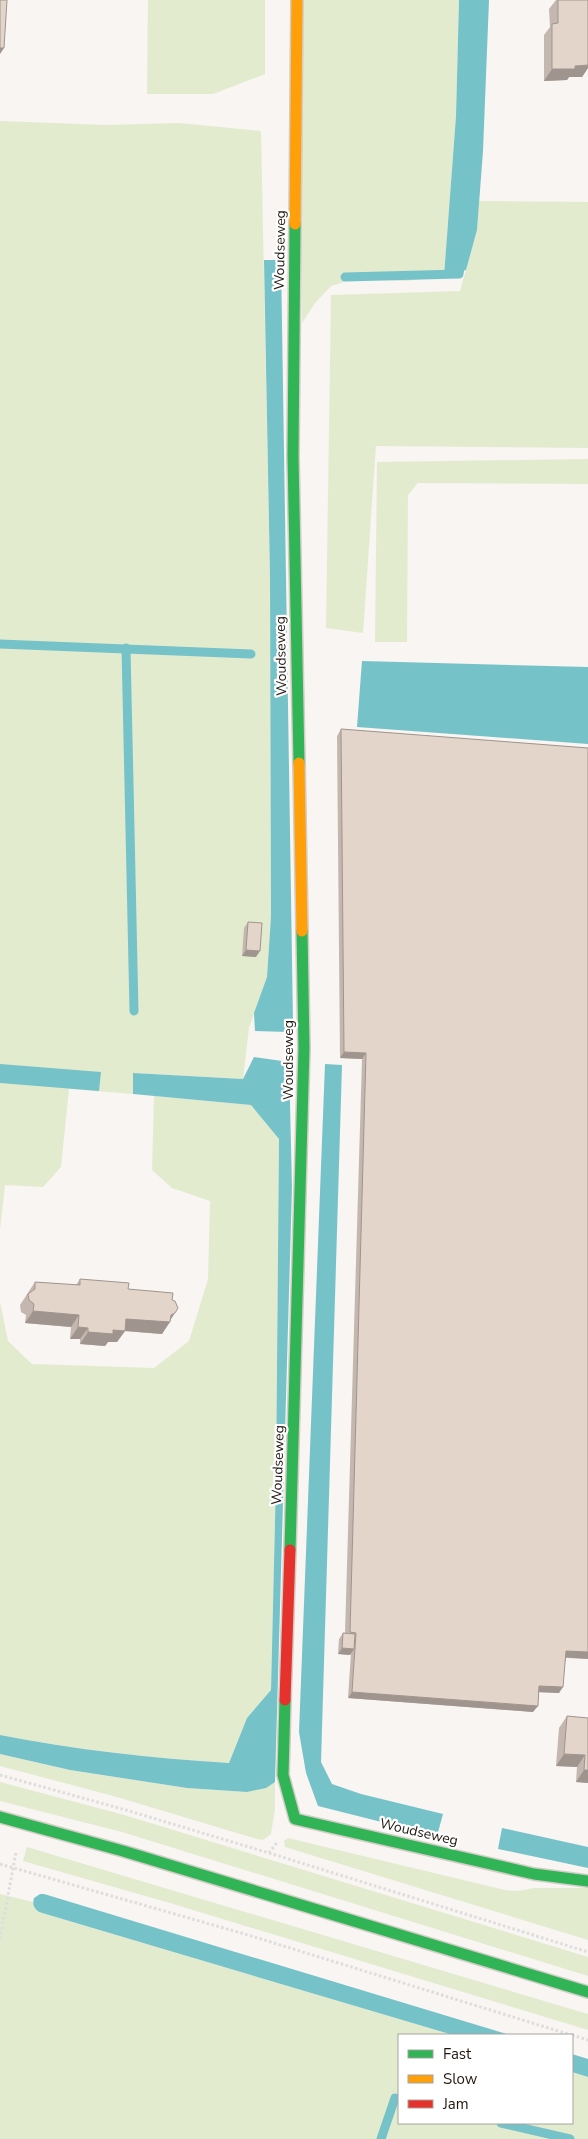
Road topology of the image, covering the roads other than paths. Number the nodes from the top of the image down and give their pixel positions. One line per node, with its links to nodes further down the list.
1 (297, 0): 3 (street, Woudseweg)
2 (0, 1817): 4 (street)
3 (588, 1881)
4 (588, 1992)

